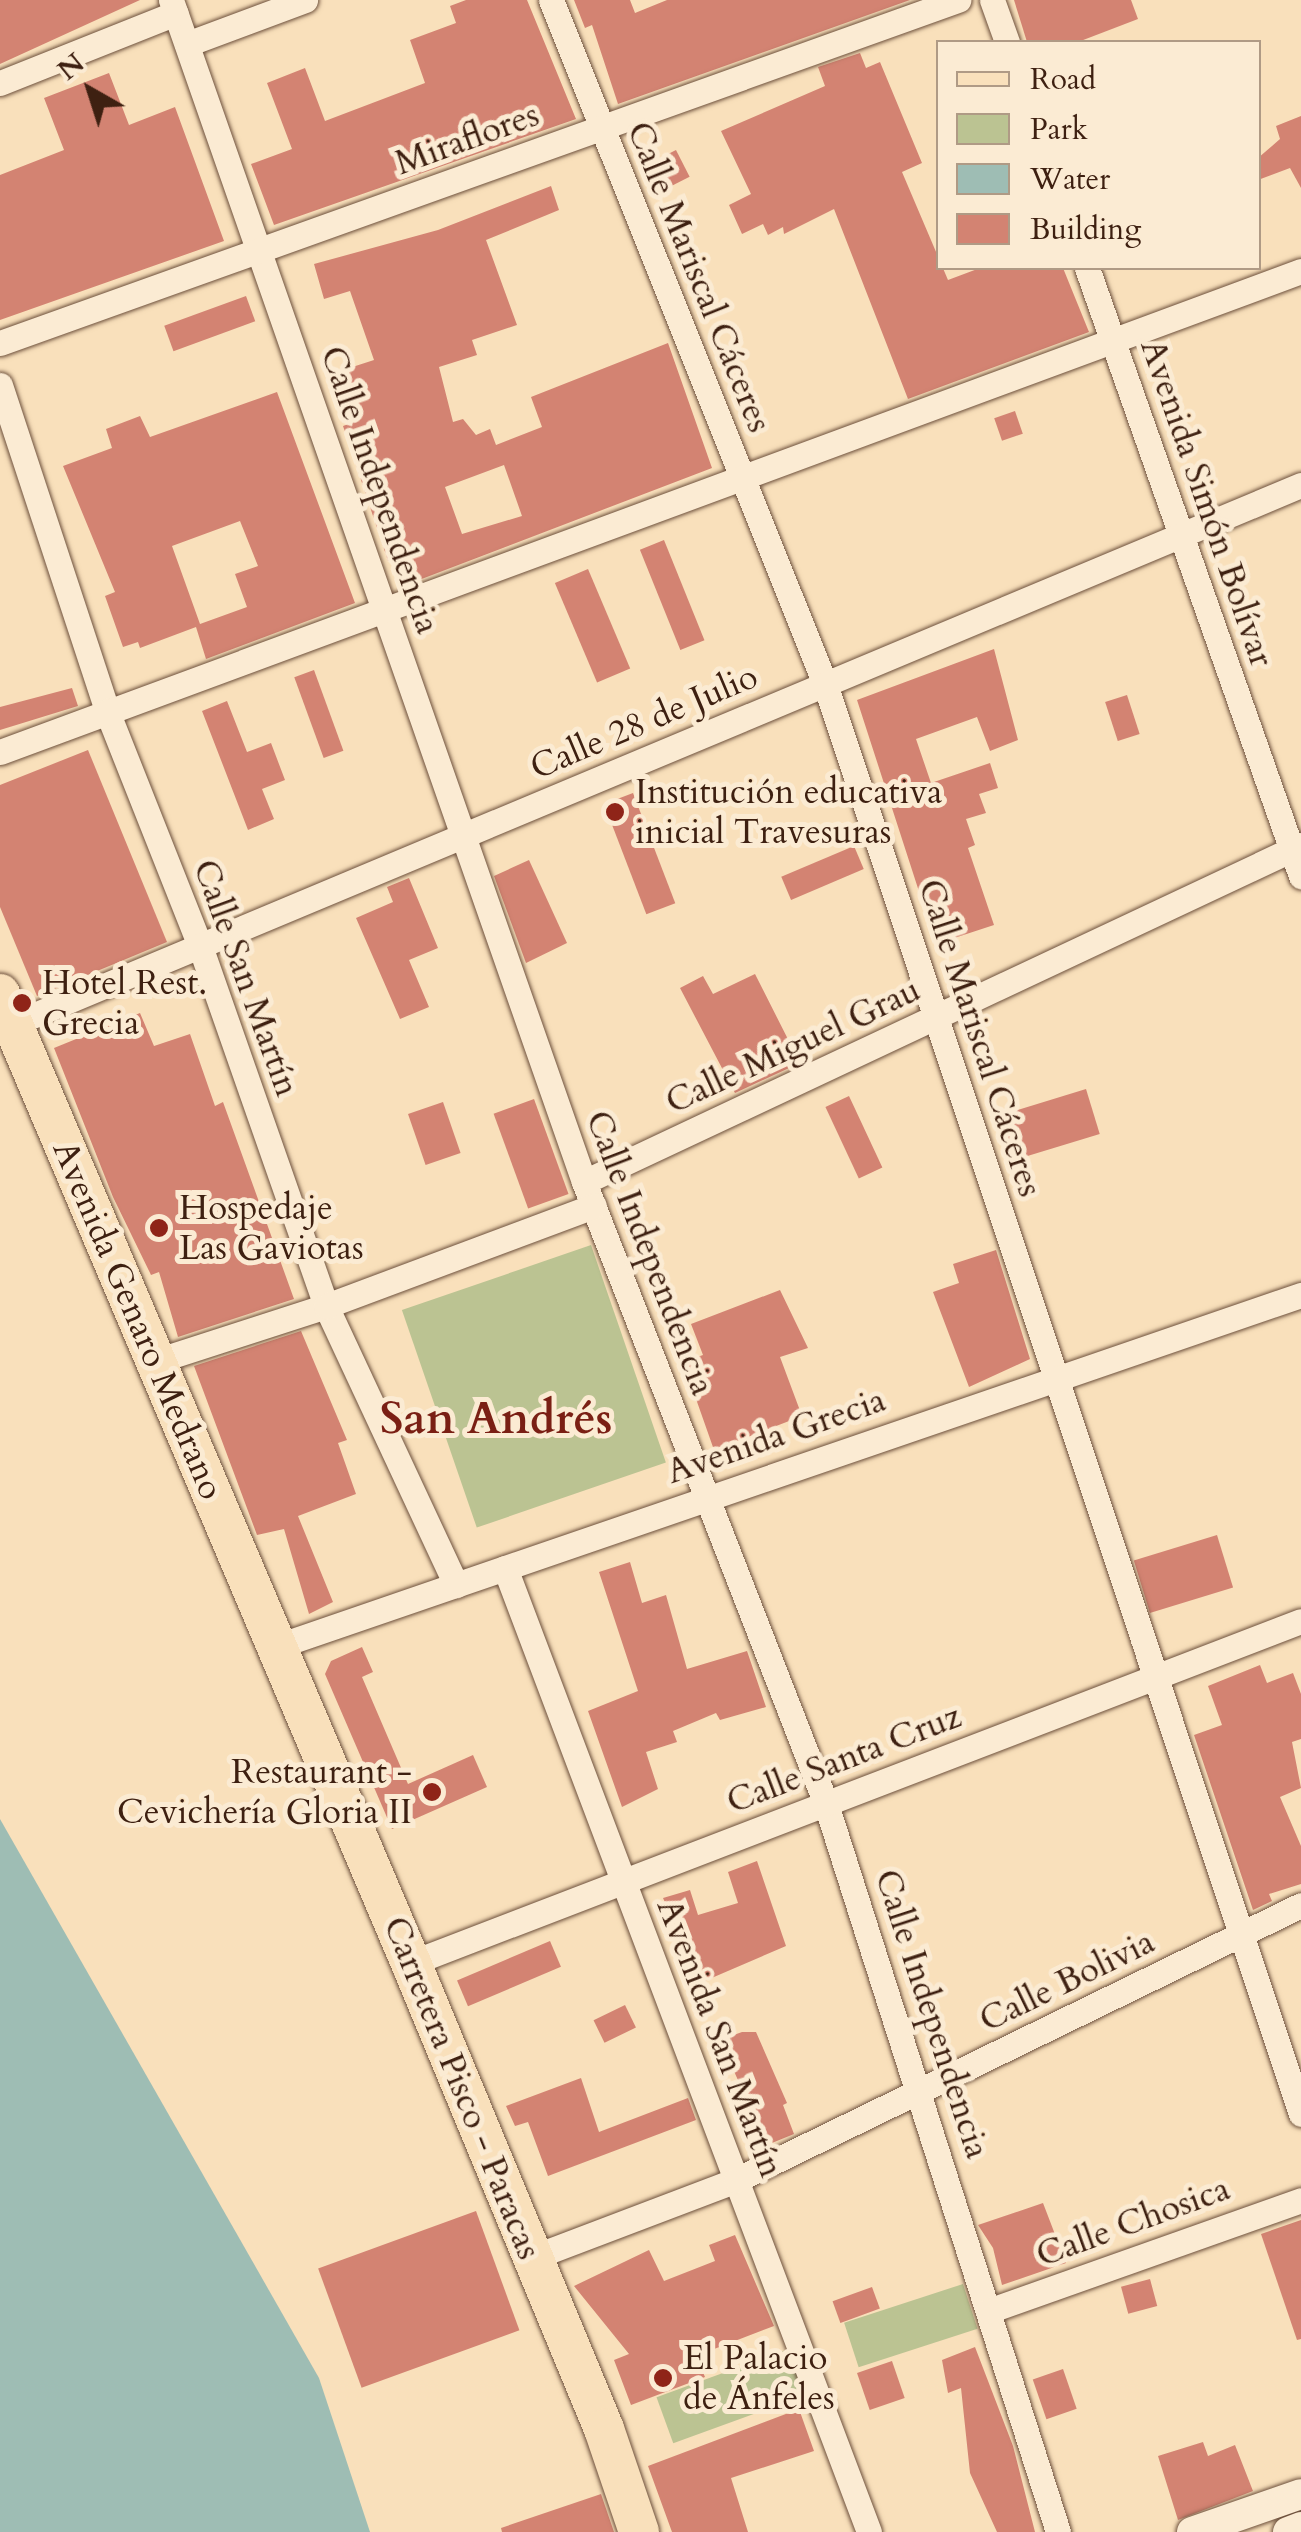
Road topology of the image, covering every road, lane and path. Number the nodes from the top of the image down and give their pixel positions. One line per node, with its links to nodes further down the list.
1 (305, 0): 7 (street)
2 (551, 0): 9 (street, Calle Mariscal Cáceres)
3 (958, 0): 9 (street, Miraflores)
4 (992, 0): 6 (street)
5 (174, 7): 7 (street, Calle Independencia); 8 (street)
6 (1006, 40)
7 (187, 44): 10 (street, Calle Independencia)
8 (0, 83)
9 (602, 128): 10 (street, Miraflores); 16 (street, Calle Mariscal Cáceres)
10 (259, 250): 14 (street, Miraflores); 19 (street, Calle Independencia)
11 (1088, 270): 13 (street, Avenida Simón Bolívar)
12 (1301, 271): 13 (street)
13 (1113, 341): 16 (street); 18 (street, Avenida Simón Bolívar)
14 (0, 343)
15 (0, 384): 21 (street, Calle San Martín)
16 (742, 478): 19 (street); 20 (street, Calle Mariscal Cáceres)
17 (1301, 485): 18 (street, Calle 28 de Julio)
18 (1182, 535): 20 (street, Calle 28 de Julio); 24 (street, Avenida Simón Bolívar)
19 (384, 610): 21 (street); 23 (street, Calle Independencia)
20 (825, 684): 23 (street, Calle 28 de Julio); 28 (street, Calle Mariscal Cáceres)
21 (106, 712): 22 (street); 26 (street, Calle San Martín)
22 (0, 752)
23 (464, 836): 26 (street, Calle 28 de Julio); 29 (street, Calle Independencia)
24 (1297, 847): 25 (street, Avenida Simón Bolívar); 28 (street, Calle Miguel Grau)
25 (1301, 876)
26 (200, 946): 27 (street, Calle 28 de Julio); 32 (street, Calle San Martín)
27 (7, 1009): 33 (main road, Avenida Genaro Medrano)
28 (936, 1018): 29 (street, Calle Miguel Grau); 34 (street, Calle Mariscal Cáceres)
29 (584, 1182): 30 (street, Calle Independencia)
30 (594, 1206): 32 (street); 35 (street, Calle Independencia)
31 (1301, 1294): 34 (street, Avenida Grecia)
32 (326, 1306): 33 (street); 37 (street, Calle San Martín)
33 (156, 1362): 39 (main road, Avenida Genaro Medrano)
34 (1056, 1379): 35 (street, Avenida Grecia); 40 (street, Calle Mariscal Cáceres)
35 (708, 1496): 36 (street, Avenida Grecia); 41 (street, Calle Independencia)
36 (505, 1568): 37 (street, Avenida Grecia); 42 (street, Avenida San Martín)
37 (456, 1585): 39 (street, Avenida Grecia)
38 (1301, 1620): 40 (street, Calle Santa Cruz)
39 (275, 1647): 45 (main road, Carretera Pisco - Paracas)
40 (1155, 1677): 41 (street, Calle Santa Cruz); 44 (street, Calle Mariscal Cáceres)
41 (826, 1804): 42 (street, Calle Santa Cruz); 46 (street, Calle Independencia)
42 (624, 1882): 45 (street, Calle Santa Cruz); 48 (street, Avenida San Martín)
43 (1301, 1906): 44 (street, Calle Bolivia)
44 (1241, 1935): 46 (street, Calle Bolivia); 47 (street, Calle Mariscal Cáceres)
45 (411, 1963): 50 (main road, Carretera Pisco - Paracas)
46 (922, 2091): 48 (street, Calle Bolivia); 51 (street, Calle Independencia)
47 (1301, 2114)
48 (736, 2180): 50 (street, Calle Bolivia); 55 (street, Avenida San Martín)
49 (1301, 2200): 51 (street, Calle Chosica)
50 (532, 2258): 54 (main road, Carretera Pisco - Paracas)
51 (988, 2311): 56 (street, Calle Independencia)
52 (1301, 2494): 57 (street)
53 (1301, 2528): 58 (street)
54 (640, 2532)
55 (869, 2532)
56 (1058, 2532)
57 (1192, 2532)
58 (1288, 2532)

